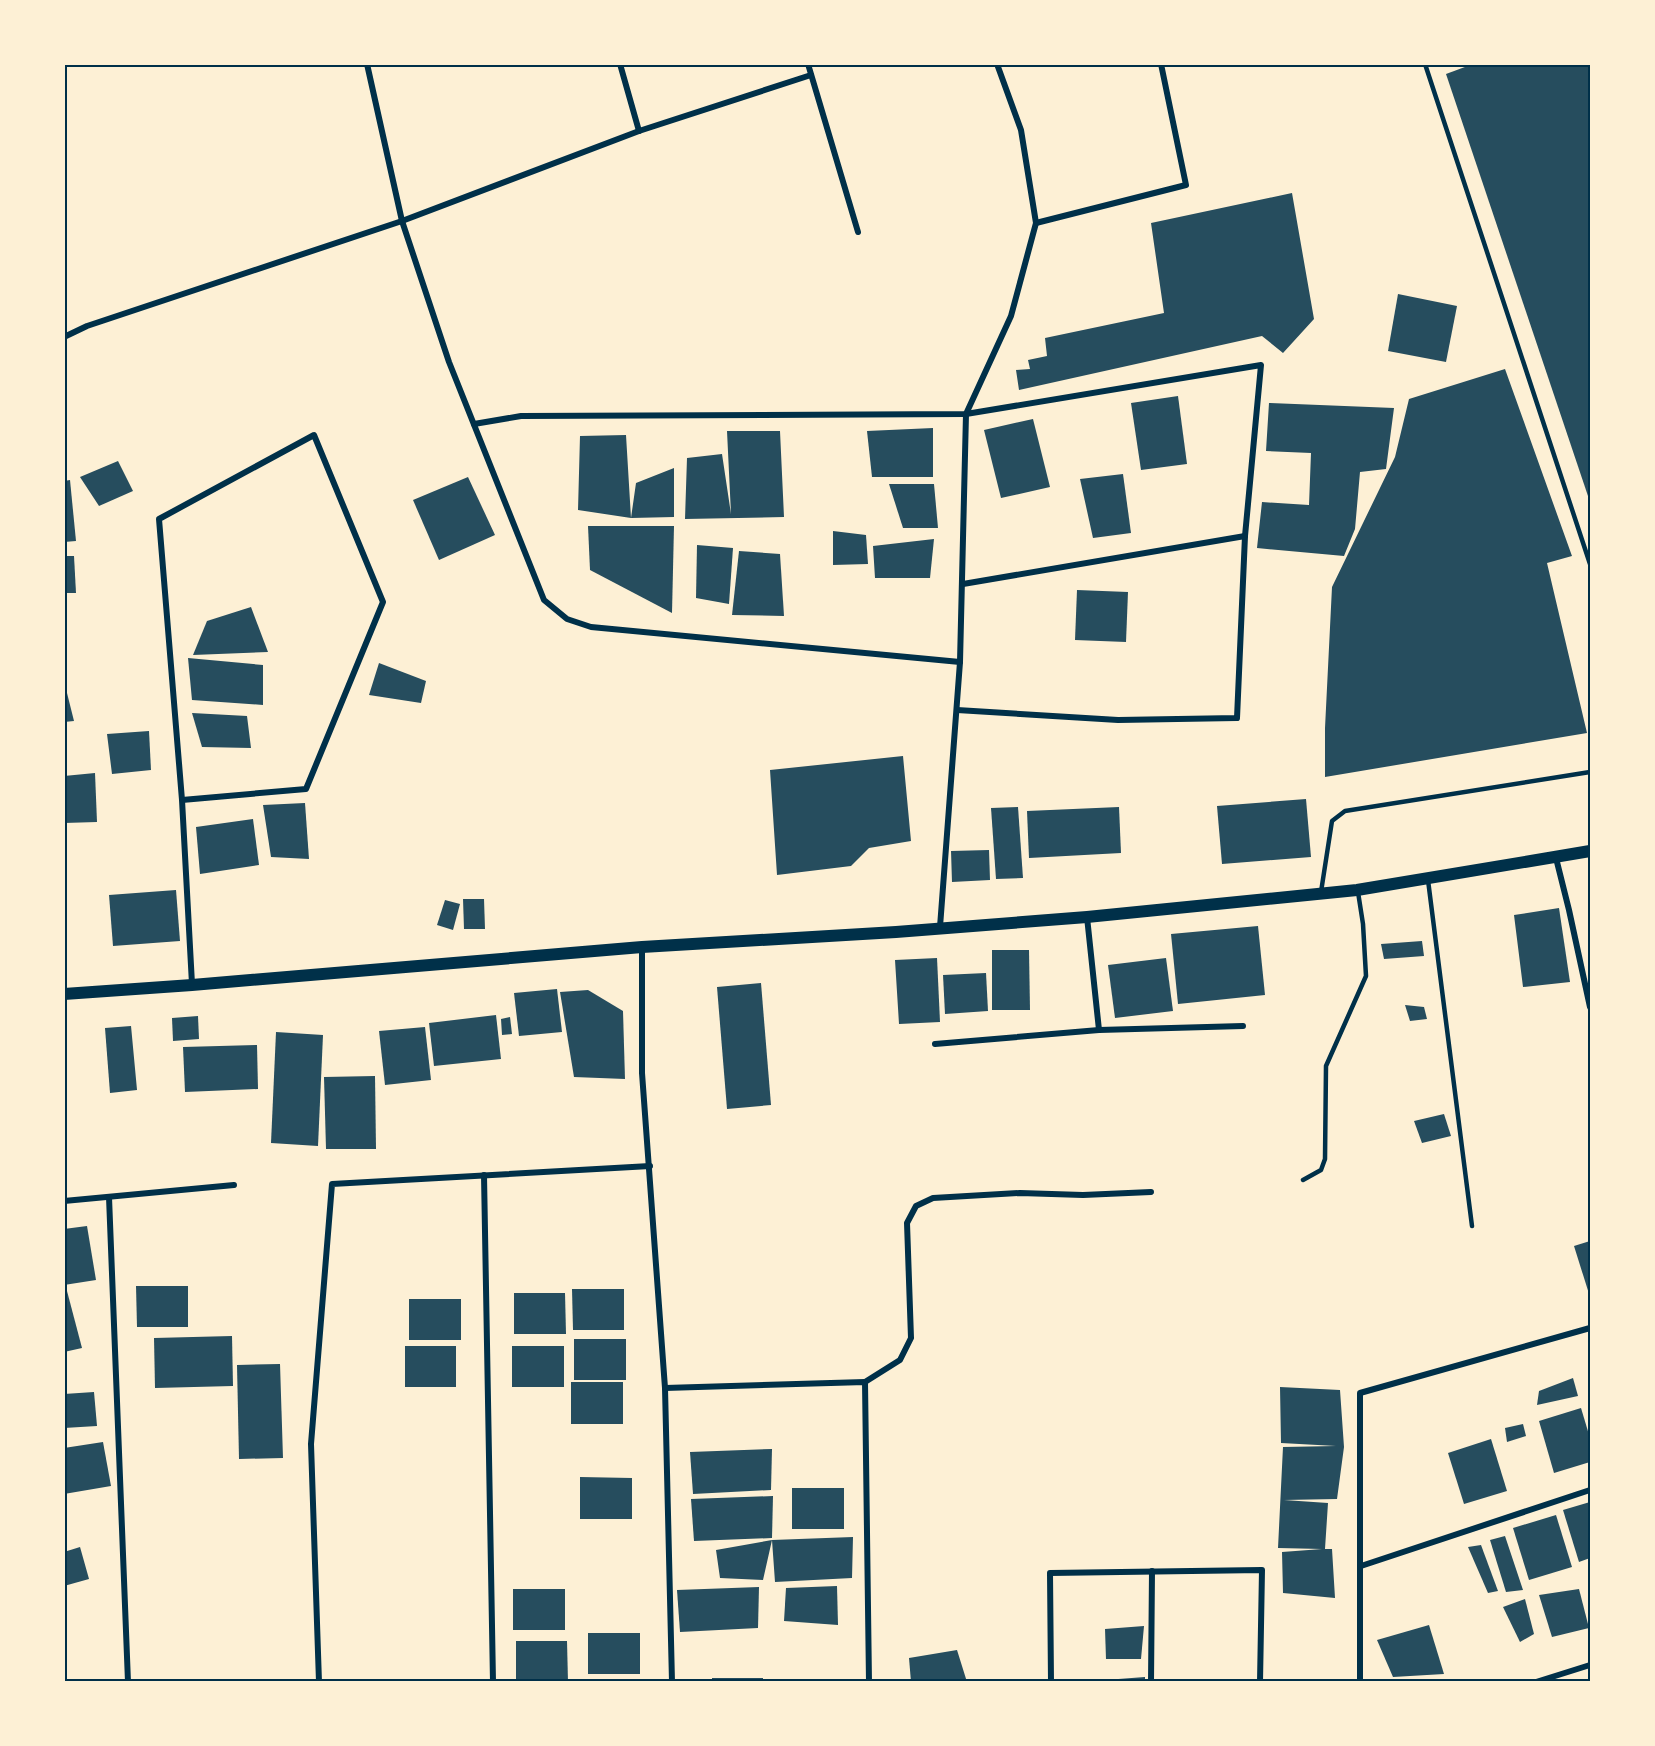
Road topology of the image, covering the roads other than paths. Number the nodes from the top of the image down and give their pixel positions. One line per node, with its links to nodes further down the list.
1 (367, 64): 9 (street)
2 (620, 64): 8 (street)
3 (808, 64): 7 (street)
4 (997, 64): 10 (street)
5 (1161, 64): 10 (street)
6 (1426, 65): 16 (lane)
7 (811, 75): 8 (street); 11 (street)
8 (639, 131): 9 (street)
9 (402, 221): 12 (street); 14 (street)
10 (1036, 223): 13 (street)
11 (858, 232)
12 (64, 337)
13 (966, 414): 14 (street); 15 (street); 17 (street)
14 (474, 424): 18 (street)
15 (1245, 536): 17 (street); 19 (street)
16 (1590, 564)
17 (963, 584): 18 (street)
18 (960, 662): 19 (street)
19 (957, 710): 28 (street)
20 (1590, 772): 26 (lane)
21 (182, 800): 21 (street); 30 (street)
22 (1590, 851): 23 (main road)
23 (1556, 858): 24 (main road); 32 (street)
24 (1428, 879): 25 (main road); 43 (lane)
25 (1358, 890): 26 (main road); 38 (lane)
26 (1321, 893): 27 (main road)
27 (1087, 917): 28 (main road); 34 (street)
28 (940, 927): 29 (main road)
29 (642, 947): 30 (main road); 36 (street)
30 (192, 986): 31 (main road)
31 (64, 994)
32 (1590, 1007)
33 (1243, 1026): 34 (street)
34 (1099, 1030): 35 (street)
35 (935, 1044)
36 (650, 1166): 37 (street); 46 (street)
37 (484, 1175): 52 (street); 53 (street)
38 (1303, 1180)
39 (234, 1185): 41 (street)
40 (1151, 1192): 45 (street)
41 (109, 1197): 42 (street); 51 (street)
42 (64, 1201)
43 (1472, 1226)
44 (1590, 1328): 48 (street)
45 (865, 1382): 46 (street); 55 (street)
46 (665, 1388): 54 (street)
47 (1590, 1490): 48 (street)
48 (1361, 1566): 59 (street)
49 (1152, 1571): 56 (street); 57 (street); 58 (street)
50 (1590, 1665): 60 (street)
51 (128, 1682)
52 (319, 1682)
53 (493, 1682)
54 (672, 1682)
55 (869, 1682)
56 (1051, 1682)
57 (1151, 1682)
58 (1260, 1682)
59 (1360, 1682)
60 (1536, 1682)

